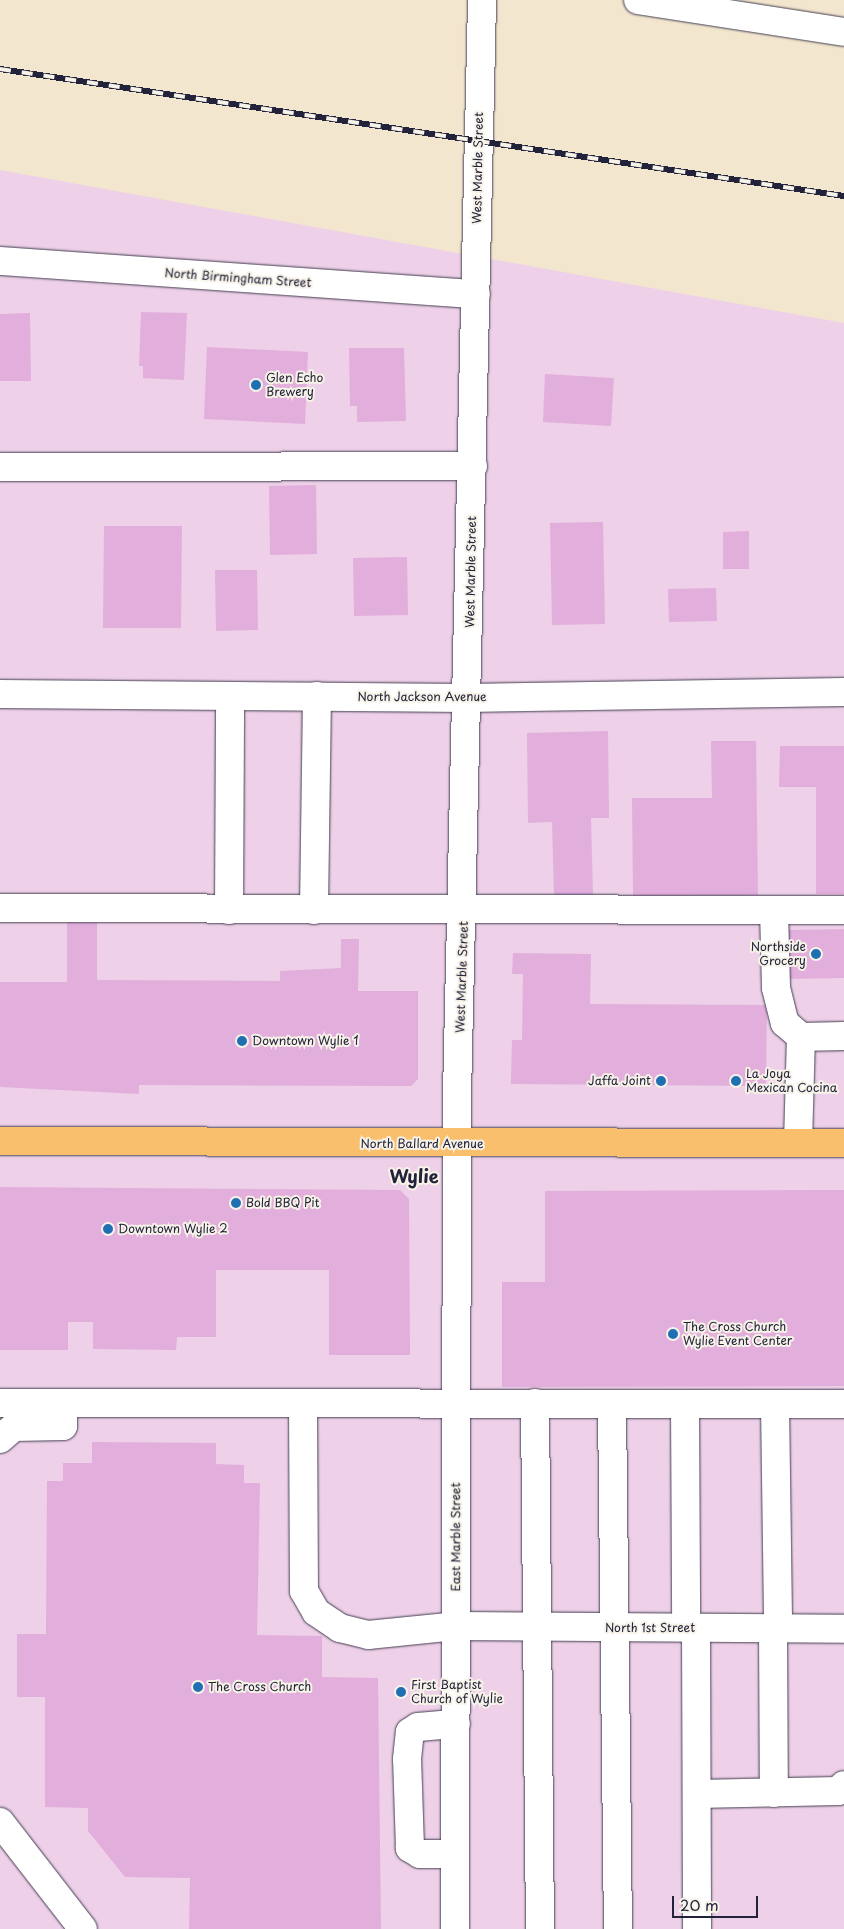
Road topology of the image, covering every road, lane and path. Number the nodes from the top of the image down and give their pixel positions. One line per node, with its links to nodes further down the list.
1 (482, 0): 5 (street, West Marble Street)
2 (638, 0): 3 (street)
3 (844, 32)
4 (0, 261): 5 (street, North Birmingham Street)
5 (476, 294): 6 (street, West Marble Street)
6 (473, 466): 7 (street); 12 (street, West Marble Street)
7 (0, 467)
8 (844, 692): 12 (street, North Jackson Avenue)
9 (0, 694): 10 (street, North Jackson Avenue)
10 (230, 696): 11 (street, North Jackson Avenue); 14 (street)
11 (317, 696): 12 (street, North Jackson Avenue); 15 (street)
12 (467, 698): 18 (street, West Marble Street)
13 (0, 908): 14 (street)
14 (229, 910): 15 (street)
15 (314, 910): 18 (street)
16 (774, 910): 17 (street); 18 (street); 19 (street)
17 (844, 910)
18 (464, 911): 24 (street, West Marble Street)
19 (800, 1036): 20 (street); 22 (street)
20 (844, 1036)
21 (0, 1141): 24 (main road, North Ballard Avenue)
22 (798, 1143): 23 (main road, North Ballard Avenue); 24 (main road, North Ballard Avenue)
23 (844, 1143)
24 (457, 1145): 27 (street, East Marble Street)
25 (0, 1403): 26 (street)
26 (63, 1403): 29 (street); 34 (street)
27 (457, 1403): 28 (street); 29 (street); 35 (street, East Marble Street)
28 (535, 1403): 30 (street); 36 (street)
29 (303, 1404): 35 (street, North 1st Street)
30 (612, 1404): 31 (street); 37 (street)
31 (685, 1404): 32 (street); 38 (street)
32 (776, 1404): 33 (street); 39 (street)
33 (844, 1404)
34 (0, 1439)
35 (456, 1626): 36 (street, North 1st Street); 41 (street, East Marble Street)
36 (538, 1627): 37 (street, North 1st Street); 49 (street)
37 (617, 1628): 38 (street, North 1st Street); 50 (street)
38 (691, 1628): 39 (street, North 1st Street); 44 (street)
39 (776, 1629): 40 (street, North 1st Street); 43 (street)
40 (844, 1629)
41 (456, 1724): 46 (street, East Marble Street); 46 (street)
42 (844, 1785): 43 (street)
43 (774, 1793): 44 (street)
44 (697, 1794): 51 (street)
45 (0, 1822): 47 (street)
46 (455, 1854): 48 (street, East Marble Street)
47 (84, 1929)
48 (455, 1929)
49 (540, 1929)
50 (618, 1929)
51 (697, 1929)

